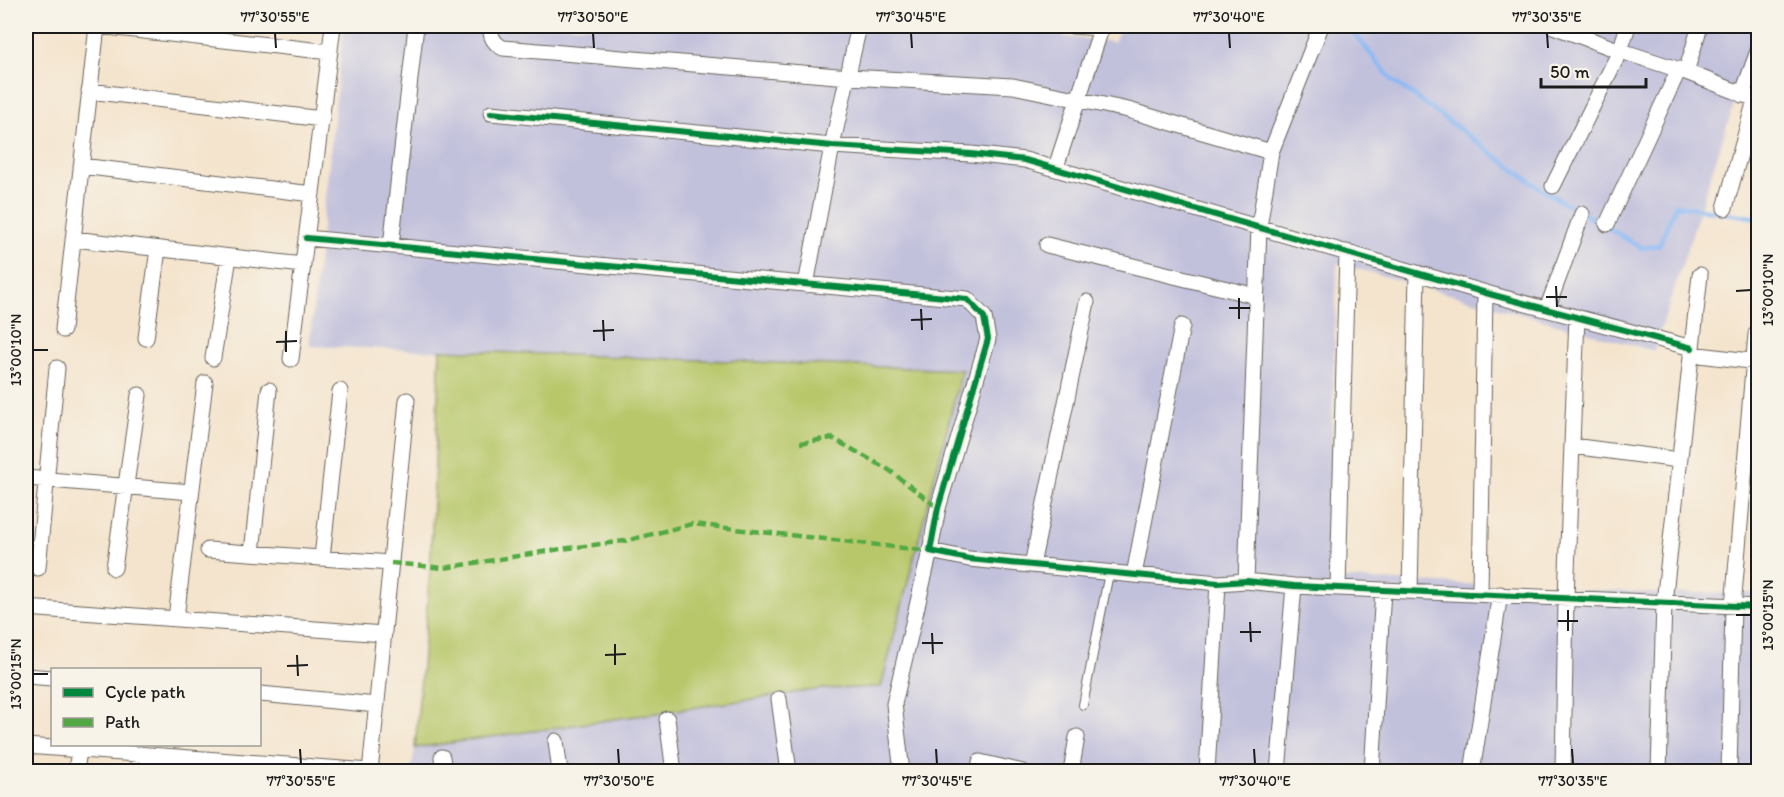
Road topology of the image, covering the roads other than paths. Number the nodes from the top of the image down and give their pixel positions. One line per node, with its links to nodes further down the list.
1 (98, 26): 14 (street); 17 (street)
2 (333, 26): 14 (street)
3 (416, 26): 35 (street)
4 (491, 26): 16 (street)
5 (859, 26): 16 (street)
6 (1073, 26): 11 (street)
7 (1321, 26): 23 (street)
8 (1556, 26): 12 (street)
9 (1628, 26): 12 (street)
10 (1700, 26): 15 (street)
11 (1101, 27): 18 (street)
12 (1620, 51): 15 (street); 26 (street)
13 (1758, 51): 19 (street)
14 (330, 52): 21 (street)
15 (1682, 70): 19 (street); 30 (street)
16 (849, 76): 18 (street); 22 (street)
17 (89, 91): 21 (street); 24 (street)
18 (1078, 98): 23 (street); 25 (street)
19 (1752, 98): 28 (street)
20 (491, 113): 22 (street)
21 (322, 118): 27 (street)
22 (832, 146): 25 (street); 42 (street)
23 (1271, 152): 31 (street)
24 (81, 166): 27 (street); 33 (street)
25 (1056, 167): 31 (street)
26 (1553, 186)
27 (312, 194): 32 (street)
28 (1725, 208)
29 (1582, 214): 46 (street)
30 (1607, 224)
31 (1259, 227): 37 (street); 44 (street)
32 (306, 238): 35 (street); 39 (street)
33 (73, 239): 36 (street); 49 (street)
34 (1047, 245): 44 (street)
35 (391, 246): 42 (street)
36 (158, 249): 38 (street); 51 (street)
37 (1347, 252): 40 (street); 81 (street)
38 (229, 257): 39 (street); 53 (street)
39 (303, 265): 54 (street)
40 (1417, 273): 43 (street); 83 (street)
41 (1700, 275): 52 (street)
42 (806, 285): 69 (street)
43 (1485, 293): 46 (street); 84 (street)
44 (1257, 296): 78 (street)
45 (1087, 302): 73 (street)
46 (1547, 309): 47 (street)
47 (1577, 317): 52 (street); 62 (street)
48 (1182, 326): 77 (street)
49 (63, 330)
50 (1756, 334): 55 (street)
51 (146, 338)
52 (1691, 351): 55 (street); 63 (street)
53 (213, 358)
54 (291, 359)
55 (1756, 361): 89 (street)
56 (57, 368): 65 (street)
57 (205, 383): 67 (street)
58 (269, 390): 70 (street)
59 (340, 391): 71 (street)
60 (139, 395): 66 (street)
61 (407, 400): 72 (street)
62 (1572, 446): 63 (street); 86 (street)
63 (1679, 460): 87 (street)
64 (26, 478): 65 (street)
65 (46, 480): 66 (street); 74 (street)
66 (126, 486): 67 (street); 75 (street)
67 (191, 492): 91 (street)
68 (208, 550): 70 (street)
69 (930, 551): 73 (street); 114 (street)
70 (252, 553): 71 (street)
71 (322, 558): 72 (street)
72 (391, 563): 92 (street)
73 (1032, 565): 76 (street)
74 (38, 568)
75 (114, 568)
76 (1109, 573): 77 (street); 98 (lane)
77 (1134, 575): 79 (street)
78 (1246, 581): 79 (street); 80 (street)
79 (1218, 583): 117 (street)
80 (1294, 586): 81 (street); 118 (street)
81 (1338, 588): 82 (street)
82 (1383, 590): 83 (street); 119 (street)
83 (1410, 591): 84 (street)
84 (1480, 593): 85 (street)
85 (1500, 594): 86 (street); 120 (street)
86 (1566, 597): 87 (street); 121 (street)
87 (1664, 603): 89 (street); 122 (street)
88 (1758, 606): 89 (street)
89 (1733, 607): 123 (street)
90 (26, 608): 91 (street)
91 (176, 618): 92 (street)
92 (384, 634): 97 (street)
93 (26, 676): 94 (street)
94 (51, 678)
95 (261, 694): 97 (street)
96 (779, 699): 113 (street)
97 (377, 705): 110 (street)
98 (1083, 705)
99 (667, 719): 112 (street)
100 (1077, 737): 116 (street)
101 (556, 741): 111 (street)
102 (26, 746): 103 (street)
103 (79, 750): 104 (street); 108 (street)
104 (140, 754): 106 (street); 109 (street)
105 (980, 762): 115 (street)
106 (204, 765): 107 (street)
107 (276, 768): 110 (street)
108 (76, 771)
109 (137, 771)
110 (347, 771)
111 (560, 771)
112 (674, 771)
113 (789, 771)
114 (902, 771)
115 (1023, 771)
116 (1071, 771)
117 (1207, 771)
118 (1278, 771)
119 (1372, 771)
120 (1472, 771)
121 (1563, 771)
122 (1659, 771)
123 (1728, 771)

